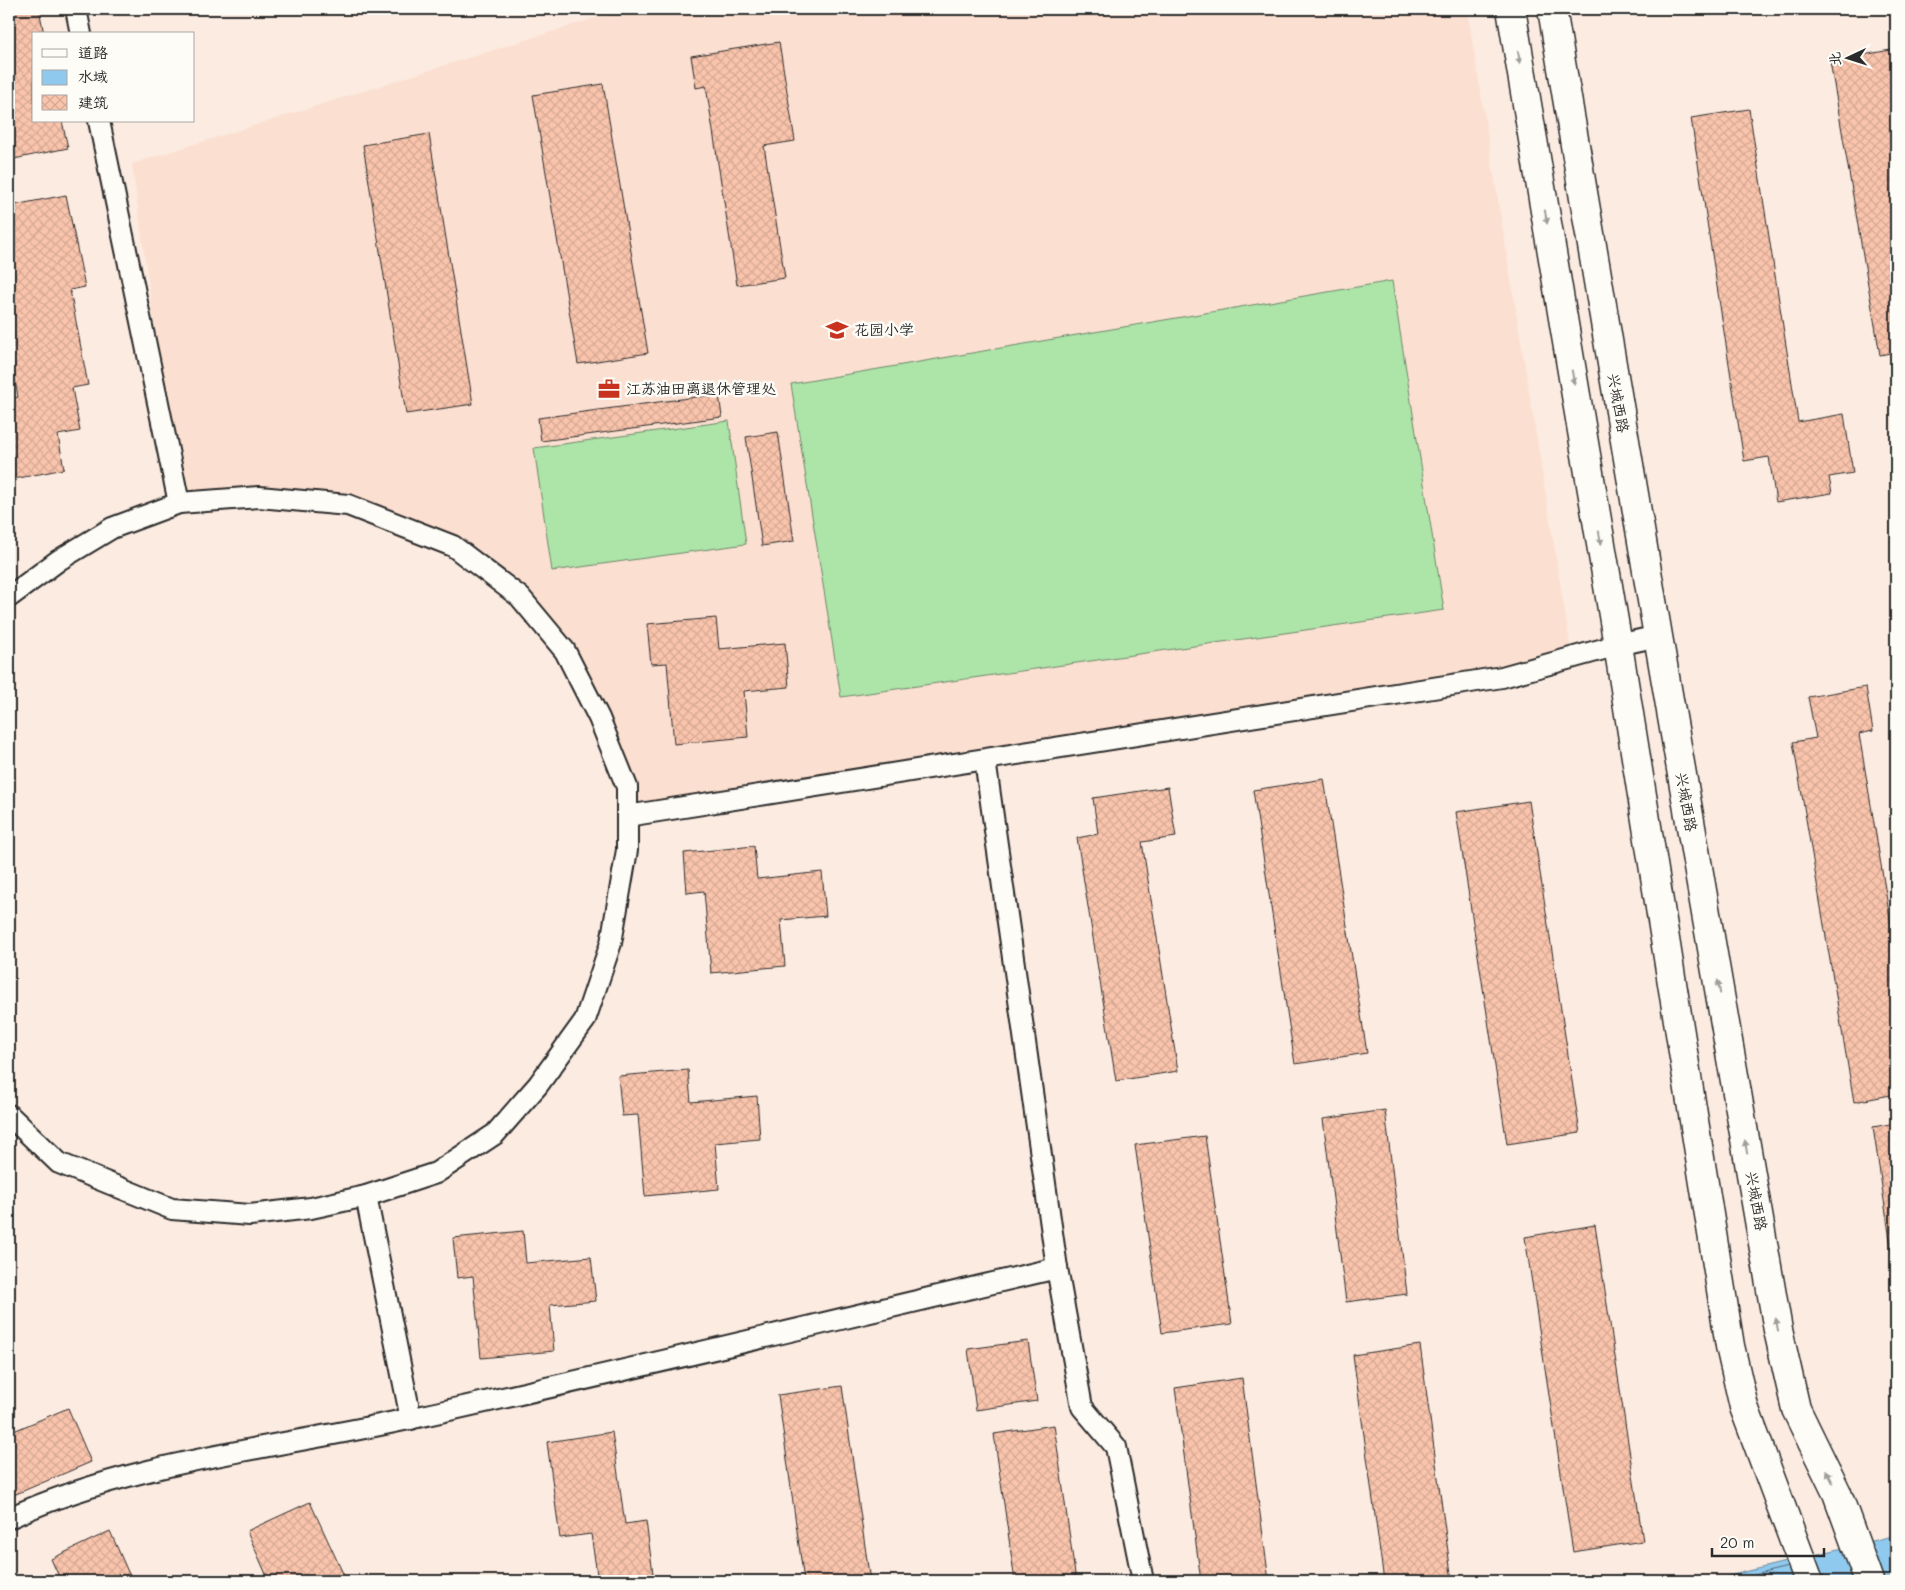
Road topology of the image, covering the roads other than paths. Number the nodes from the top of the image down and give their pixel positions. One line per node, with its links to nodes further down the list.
1 (76, 9): 4 (lane)
2 (1511, 9): 9 (street, one-way to 9)
3 (1552, 9): 8 (street, 兴城西路)
4 (81, 32)
5 (99, 122): 6 (lane)
6 (178, 503): 7 (lane); 11 (lane)
7 (9, 598)
8 (1658, 636): 9 (lane); 19 (street, 兴城西路, one-way to 8)
9 (1618, 644): 10 (lane); 18 (street)
10 (985, 760): 11 (lane); 14 (lane)
11 (627, 816): 13 (lane)
12 (9, 1115): 13 (lane)
13 (366, 1196): 15 (lane)
14 (1057, 1268): 15 (lane); 17 (lane)
15 (411, 1419): 16 (lane)
16 (9, 1518)
17 (1143, 1581)
18 (1809, 1581)
19 (1870, 1581)

